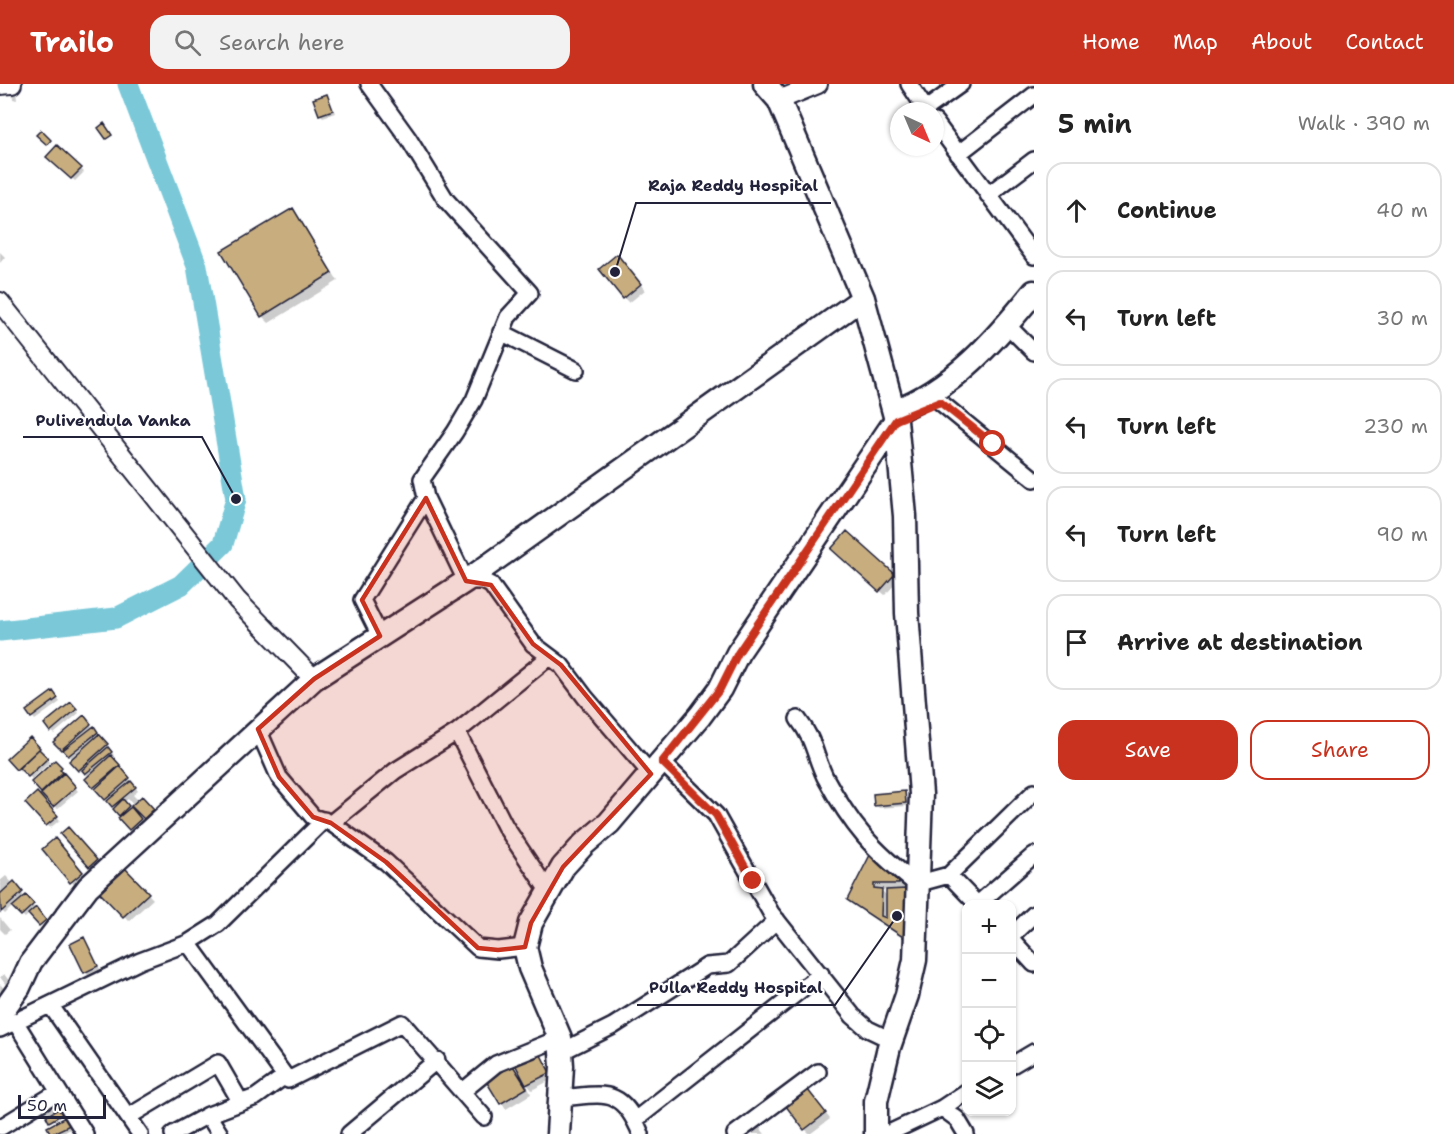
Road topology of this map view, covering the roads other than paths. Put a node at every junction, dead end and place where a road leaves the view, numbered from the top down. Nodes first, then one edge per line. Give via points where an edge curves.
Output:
1 (12, 84) edge
2 (369, 84) edge
3 (818, 84) edge
4 (909, 84) edge
5 (961, 84) edge
6 (0, 85) edge
7 (772, 92) edge
8 (1034, 95) edge
9 (921, 102) edge
10 (937, 102) edge
11 (944, 135) edge
12 (958, 154) junction
13 (1034, 160) edge
14 (988, 195) junction
15 (1034, 256) edge
16 (1034, 292) edge
17 (863, 298) junction
18 (0, 302) edge
19 (1034, 309) edge
20 (501, 332) junction
21 (1014, 332) junction
22 (1034, 352) edge
23 (576, 370) dead end
24 (940, 402) junction
25 (895, 415) junction
26 (1034, 479) edge
27 (426, 498) junction
28 (466, 581) junction
29 (380, 636) junction
30 (548, 658) junction
31 (314, 679) junction
32 (798, 719) dead end
33 (258, 729) junction
34 (457, 732) junction
35 (656, 768) junction
36 (1034, 792) edge
37 (327, 821) junction
38 (1034, 855) edge
39 (949, 875) junction
40 (916, 884) junction
41 (549, 892) junction
42 (974, 900) edge
43 (983, 900) edge
44 (1034, 914) edge
45 (777, 920) junction
46 (1016, 930) edge
47 (188, 943) junction
48 (1016, 945) edge
49 (525, 947) junction
50 (1034, 964) edge
51 (821, 974) junction
52 (51, 1006) junction
53 (8, 1019) edge
54 (0, 1029) edge
55 (891, 1040) junction
56 (560, 1045) junction
57 (1034, 1052) edge
58 (437, 1060) junction
59 (1016, 1062) edge
60 (818, 1072) dead end
61 (285, 1076) junction
62 (464, 1091) junction
63 (58, 1092) junction
64 (962, 1095) edge
65 (558, 1098) junction
66 (240, 1101) junction
67 (942, 1108) junction
68 (208, 1115) junction
69 (128, 1117) junction
70 (484, 1117) dead end
71 (1, 1127) edge
72 (638, 1127) edge
73 (85, 1134) edge
74 (140, 1134) edge
75 (173, 1134) edge
76 (220, 1134) edge
77 (349, 1134) edge
78 (558, 1134) edge
79 (735, 1134) edge
80 (876, 1134) edge
81 (887, 1134) edge
82 (966, 1134) edge

1 - 6 street
2 - 20 street via 446,200 530,293 507,317
3 - 7 street
4 - 9 street
5 - 10 street
7 - 17 main road
8 - 12 street
11 - 12 street
12 - 14 street
13 - 14 street
14 - 15 street
16 - 25 main road via 956,376
17 - 25 main road
17 - 28 main road
18 - 31 street via 237,600
19 - 21 main road
20 - 23 street
20 - 27 street via 474,400 422,479
21 - 22 street
21 - 24 main road
24 - 25 main road
24 - 26 street
25 - 35 main road via 738,653 720,689
25 - 40 main road via 905,516 907,614 921,794
27 - 28 street
27 - 29 street via 362,600
28 - 29 main road
28 - 30 street via 491,585 533,644
29 - 31 main road
30 - 34 street
30 - 35 street via 561,665 585,697
31 - 33 main road
32 - 40 street via 811,736 824,775 856,830
33 - 37 street via 279,777 313,817
33 - 53 main road via 88,887 31,962
34 - 37 street via 394,771
34 - 41 street via 506,826
35 - 41 main road via 609,823 563,867
35 - 45 street via 716,815
36 - 39 street
37 - 47 street via 218,924
37 - 49 street via 386,862 478,948
38 - 43 street
39 - 40 street
39 - 42 street
40 - 55 main road via 915,960
41 - 49 main road via 531,923
44 - 46 street
45 - 51 street
45 - 56 street via 729,964 707,966 613,1026
47 - 52 street via 140,961
47 - 61 street
48 - 50 street
49 - 56 main road
51 - 55 street via 853,1016
51 - 72 street
52 - 53 street
52 - 69 street
53 - 54 street
53 - 63 street
55 - 80 main road via 876,1101
56 - 62 street via 496,1065
56 - 65 main road
57 - 59 street
58 - 61 street via 402,1023 288,1080
58 - 62 street
58 - 77 street
60 - 79 street
61 - 66 street via 256,1097
62 - 70 street
63 - 71 street
63 - 73 street
64 - 67 street
65 - 72 street via 616,1098 627,1105
65 - 78 main road
66 - 68 street
66 - 69 street via 218,1063
67 - 81 street
67 - 82 street via 957,1119
68 - 75 street
68 - 76 street
69 - 74 street

